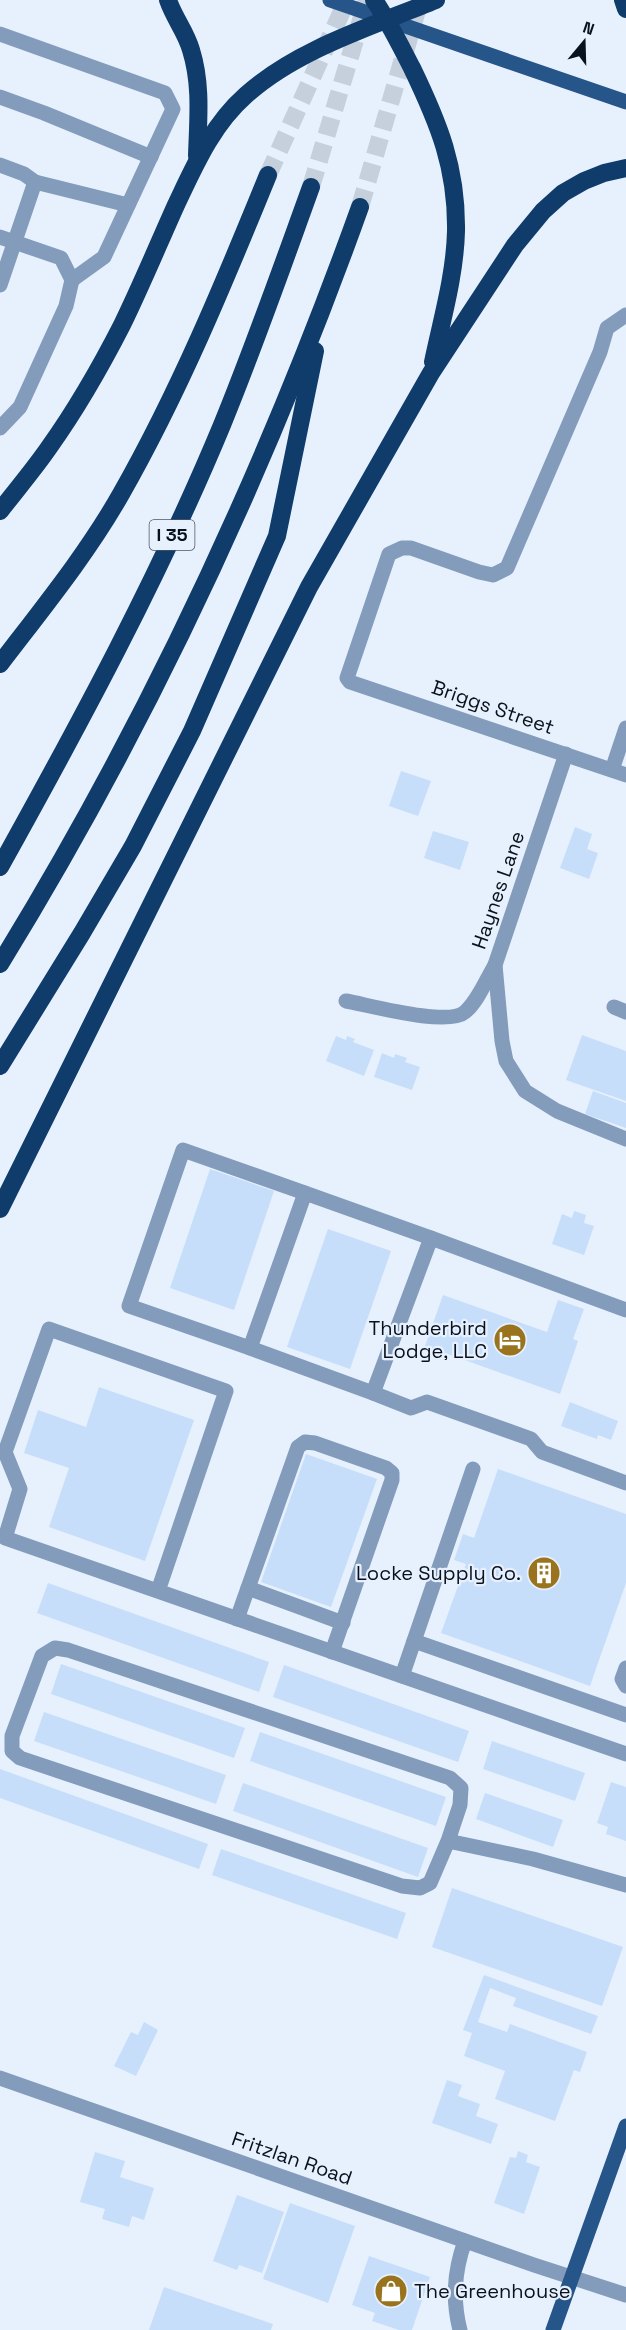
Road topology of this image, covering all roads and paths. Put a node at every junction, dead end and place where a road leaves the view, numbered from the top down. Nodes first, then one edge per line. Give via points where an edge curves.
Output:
1 (168, 0) edge
2 (330, 0) edge
3 (374, 0) edge
4 (436, 0) edge
5 (623, 0) edge
6 (626, 9) edge
7 (388, 20) junction
8 (0, 34) edge
9 (0, 97) edge
10 (626, 102) edge
11 (151, 157) junction
12 (197, 161) junction
13 (0, 165) edge
14 (626, 168) edge
15 (268, 175) tunnel mouth
16 (35, 182) junction
17 (312, 187) tunnel mouth
18 (128, 205) junction
19 (360, 207) tunnel mouth
20 (0, 237) edge
21 (15, 242) junction
22 (72, 280) junction
23 (0, 285) edge
24 (324, 309) junction
25 (626, 315) edge
26 (431, 373) junction
27 (0, 428) edge
28 (0, 511) edge
29 (0, 664) edge
30 (626, 728) edge
31 (566, 754) junction
32 (619, 773) edge
33 (0, 867) edge
34 (0, 964) edge
35 (495, 965) junction
36 (346, 1001) dead end
37 (0, 1066) edge
38 (626, 1139) edge
39 (305, 1193) junction
40 (0, 1209) edge
41 (431, 1238) junction
42 (626, 1310) edge
43 (250, 1348) junction
44 (374, 1393) junction
45 (473, 1469) dead end
46 (626, 1484) edge
47 (248, 1588) junction
48 (158, 1591) junction
49 (237, 1618) junction
50 (343, 1623) junction
51 (414, 1641) junction
52 (332, 1652) junction
53 (626, 1668) edge
54 (402, 1676) junction
55 (626, 1686) edge
56 (626, 1715) edge
57 (626, 1754) edge
58 (448, 1840) junction
59 (626, 1885) edge
60 (0, 2078) edge
61 (626, 2126) edge
62 (465, 2241) junction
63 (571, 2277) junction
64 (626, 2295) edge
65 (460, 2330) edge
66 (553, 2330) edge

1 - 12 highway via 192,51 196,73
2 - 7 main road
3 - 7 highway
4 - 7 highway
5 - 6 highway
7 - 10 main road
7 - 12 highway via 310,52 268,76 229,111
7 - 26 highway via 435,115 447,151 453,188 456,231 452,276
8 - 11 street via 165,93 173,109
9 - 11 street
11 - 18 street
12 - 28 highway via 122,325 84,393 50,447
13 - 16 street
14 - 26 highway via 584,181 543,211 515,245
15 - 29 highway via 218,297 161,420 120,496 66,579
16 - 18 street
16 - 21 street
17 - 33 highway, I 35 via 235,393 193,490 124,635
18 - 22 street via 104,257
19 - 24 highway, I 35
20 - 21 street
21 - 22 street via 61,258
21 - 23 street
22 - 27 street via 66,306 20,407
24 - 34 highway, I 35 via 204,591 84,823
24 - 37 highway via 277,536 192,730 133,846
25 - 31 street, Briggs Street via 607,328 507,568 493,574 478,572 411,548 389,554 347,678
26 - 40 highway via 309,587
30 - 32 street
31 - 32 street, Briggs Street
31 - 35 street, Haynes Lane
35 - 36 street via 472,1005 463,1015 453,1018 433,1018
35 - 38 street, Haynes Lane via 506,1061 525,1091 557,1111
39 - 41 street
39 - 43 street
39 - 43 street via 183,1150 129,1306
41 - 42 street
41 - 44 street
43 - 44 street
44 - 46 street via 411,1408 427,1402 531,1439 542,1452
45 - 51 street
47 - 49 street
47 - 50 street
47 - 50 street via 298,1447 305,1442 315,1443 386,1468 392,1473 392,1480
48 - 48 street via 5,1538 20,1489 5,1452 49,1329 226,1391
48 - 49 street
49 - 52 street
50 - 52 street
51 - 54 street
51 - 56 street
52 - 54 street
53 - 55 street via 622,1679
54 - 57 street
58 - 58 street via 430,1883 420,1888 402,1887 20,1758 12,1751 12,1736 42,1656 55,1648 68,1650 450,1778 461,1788 460,1805
58 - 59 street
60 - 62 street, Fritzlan Road
61 - 63 main road
62 - 63 street, Fritzlan Road
62 - 65 street via 454,2282
63 - 64 street, Fritzlan Road
63 - 66 main road

